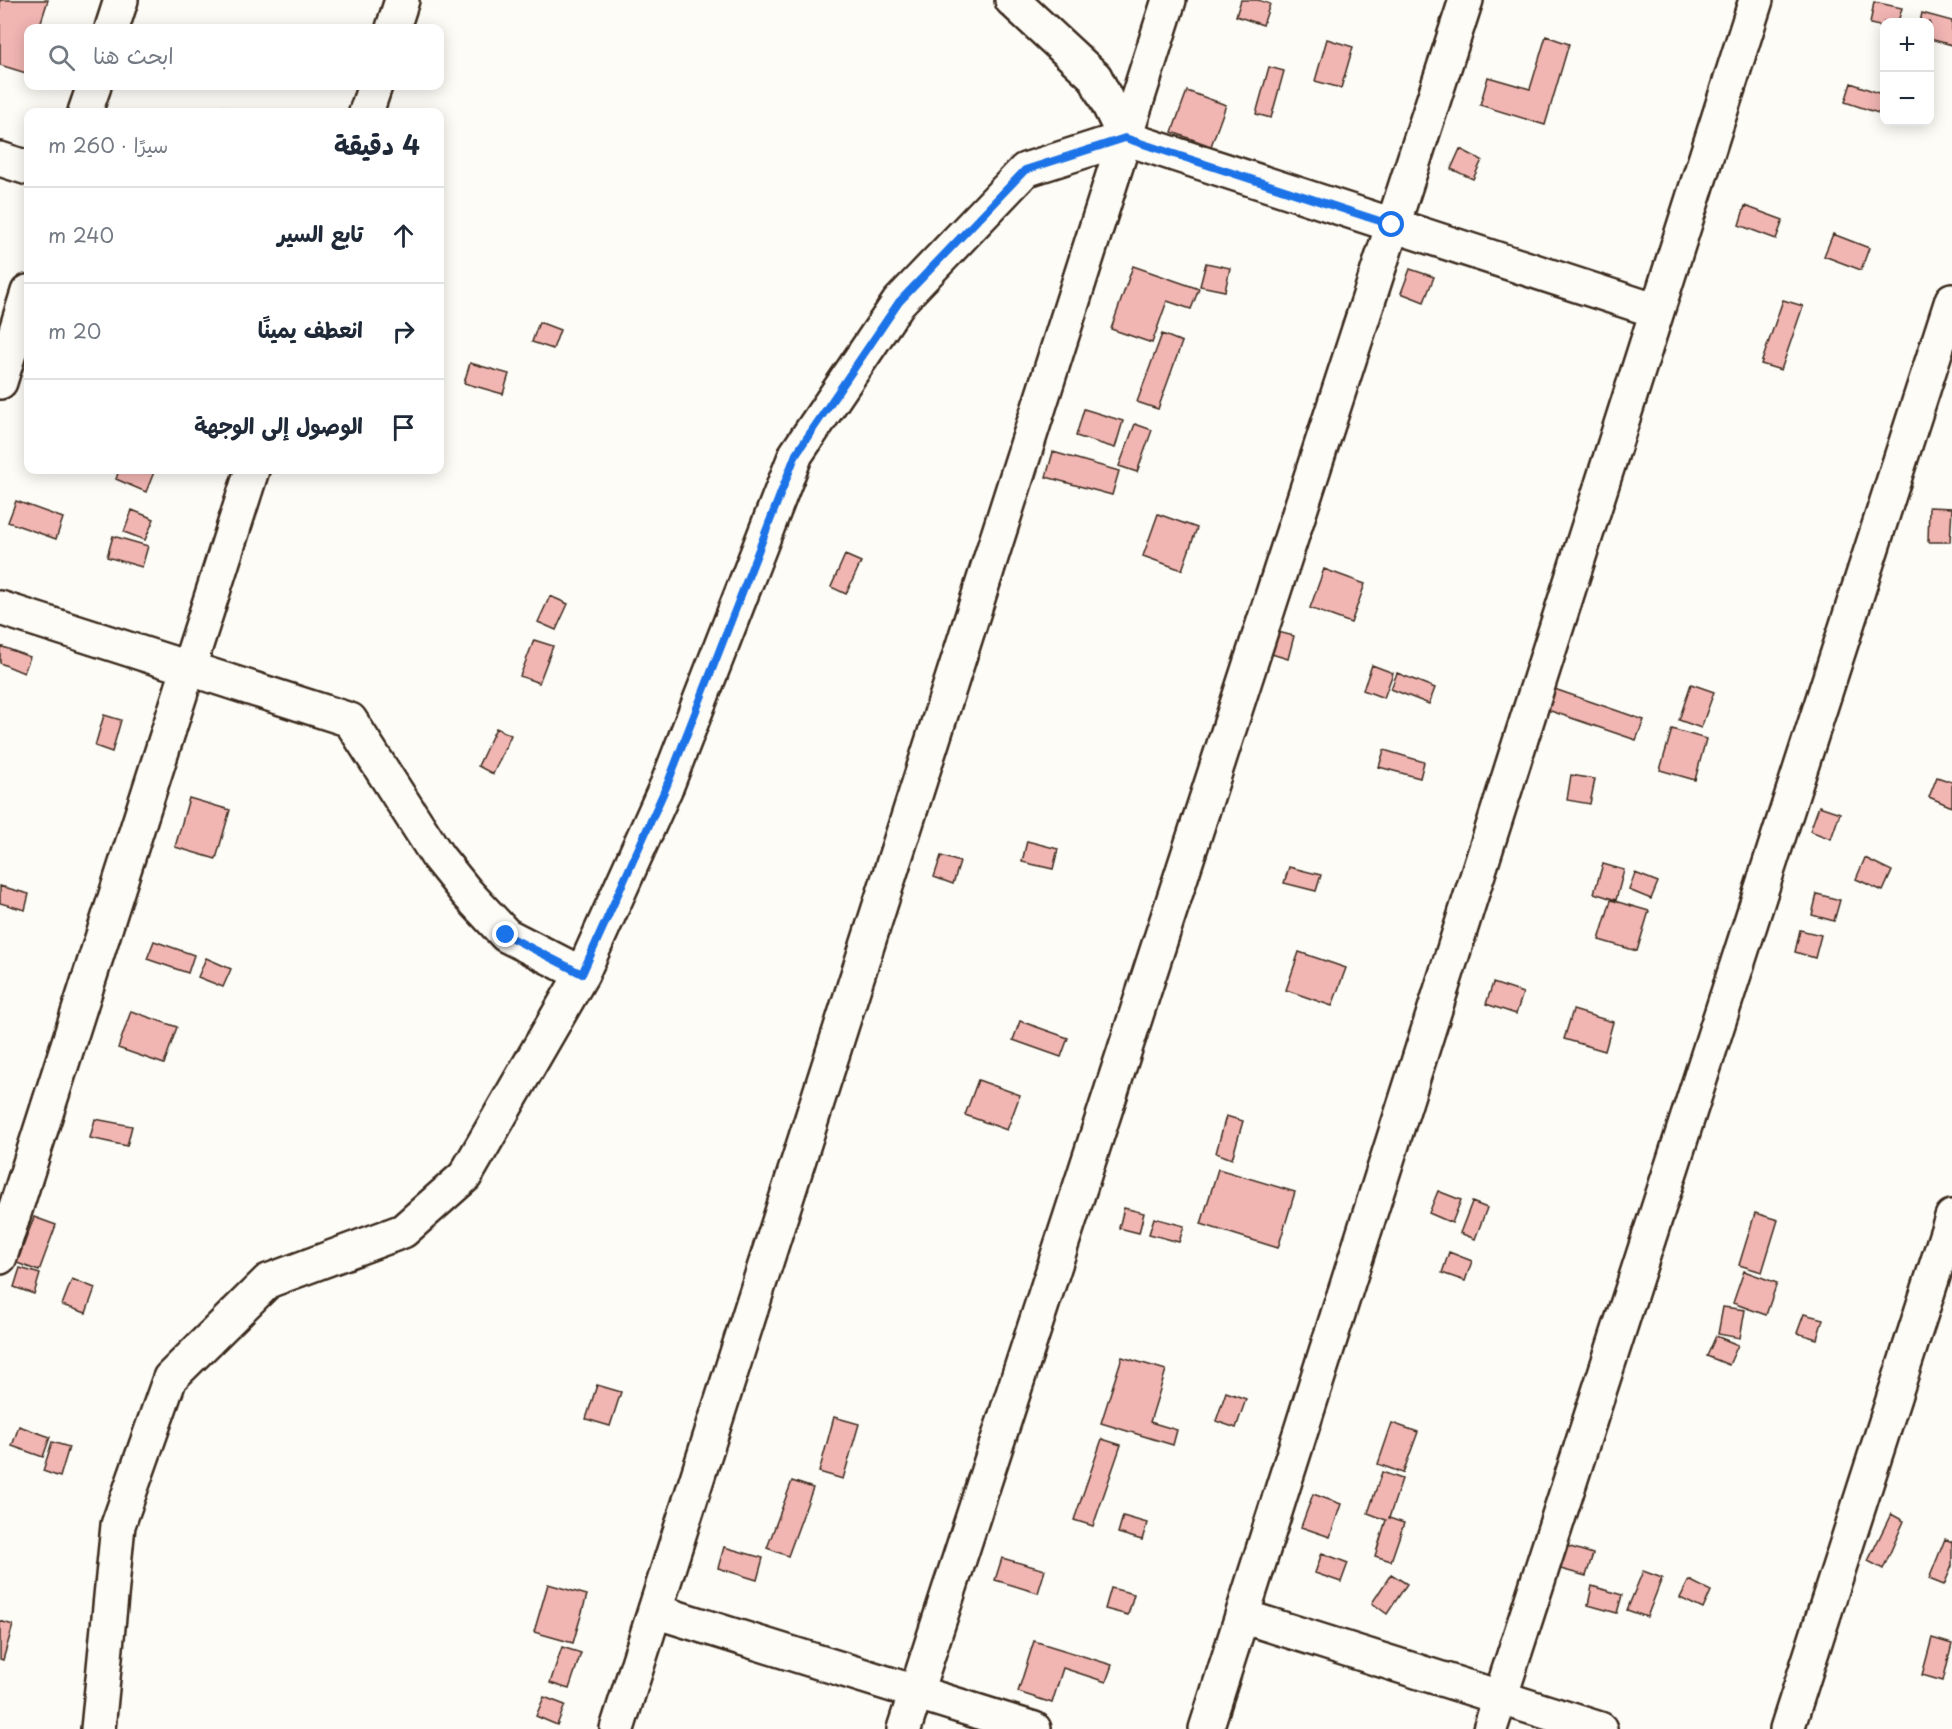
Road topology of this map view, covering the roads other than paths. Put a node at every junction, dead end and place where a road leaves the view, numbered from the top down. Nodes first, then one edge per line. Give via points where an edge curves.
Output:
1 (121, 0) edge
2 (402, 0) edge
3 (1012, 0) edge
4 (1169, 0) edge
5 (1466, 0) edge
6 (1756, 0) edge
7 (113, 24) edge
8 (394, 24) edge
9 (93, 90) edge
10 (374, 90) edge
11 (86, 108) edge
12 (367, 108) edge
13 (1125, 138) junction
14 (0, 159) edge
15 (24, 167) edge
16 (1392, 225) junction
17 (1952, 300) edge
18 (24, 305) edge
19 (1657, 311) junction
20 (0, 382) edge
21 (251, 474) edge
22 (0, 608) edge
23 (189, 669) junction
24 (582, 974) junction
25 (1952, 1218) edge
26 (0, 1257) edge
27 (655, 1611) junction
28 (1242, 1616) junction
29 (916, 1692) junction
30 (1500, 1697) junction
31 (98, 1729) edge
32 (617, 1729) edge
33 (904, 1729) edge
34 (1034, 1729) edge
35 (1206, 1729) edge
36 (1490, 1729) edge
37 (1600, 1729) edge
38 (1787, 1729) edge

1 - 7 street
2 - 8 street
3 - 13 street via 1095,77
4 - 13 street
5 - 16 street
6 - 19 street
9 - 11 street
10 - 12 street
13 - 16 street
13 - 24 street via 1025,170 899,302 796,454 667,785
13 - 27 street
14 - 15 street
16 - 19 street
16 - 29 street
17 - 30 street
18 - 20 street
19 - 28 street
21 - 23 street
22 - 23 street
23 - 24 street via 350,720 438,857 467,893 506,935
23 - 26 street
24 - 31 street via 465,1176 403,1231 268,1281 170,1378 118,1525
25 - 38 street
27 - 29 street
27 - 32 street
28 - 30 street
28 - 35 street
29 - 33 street
29 - 34 street
30 - 36 street
30 - 37 street

